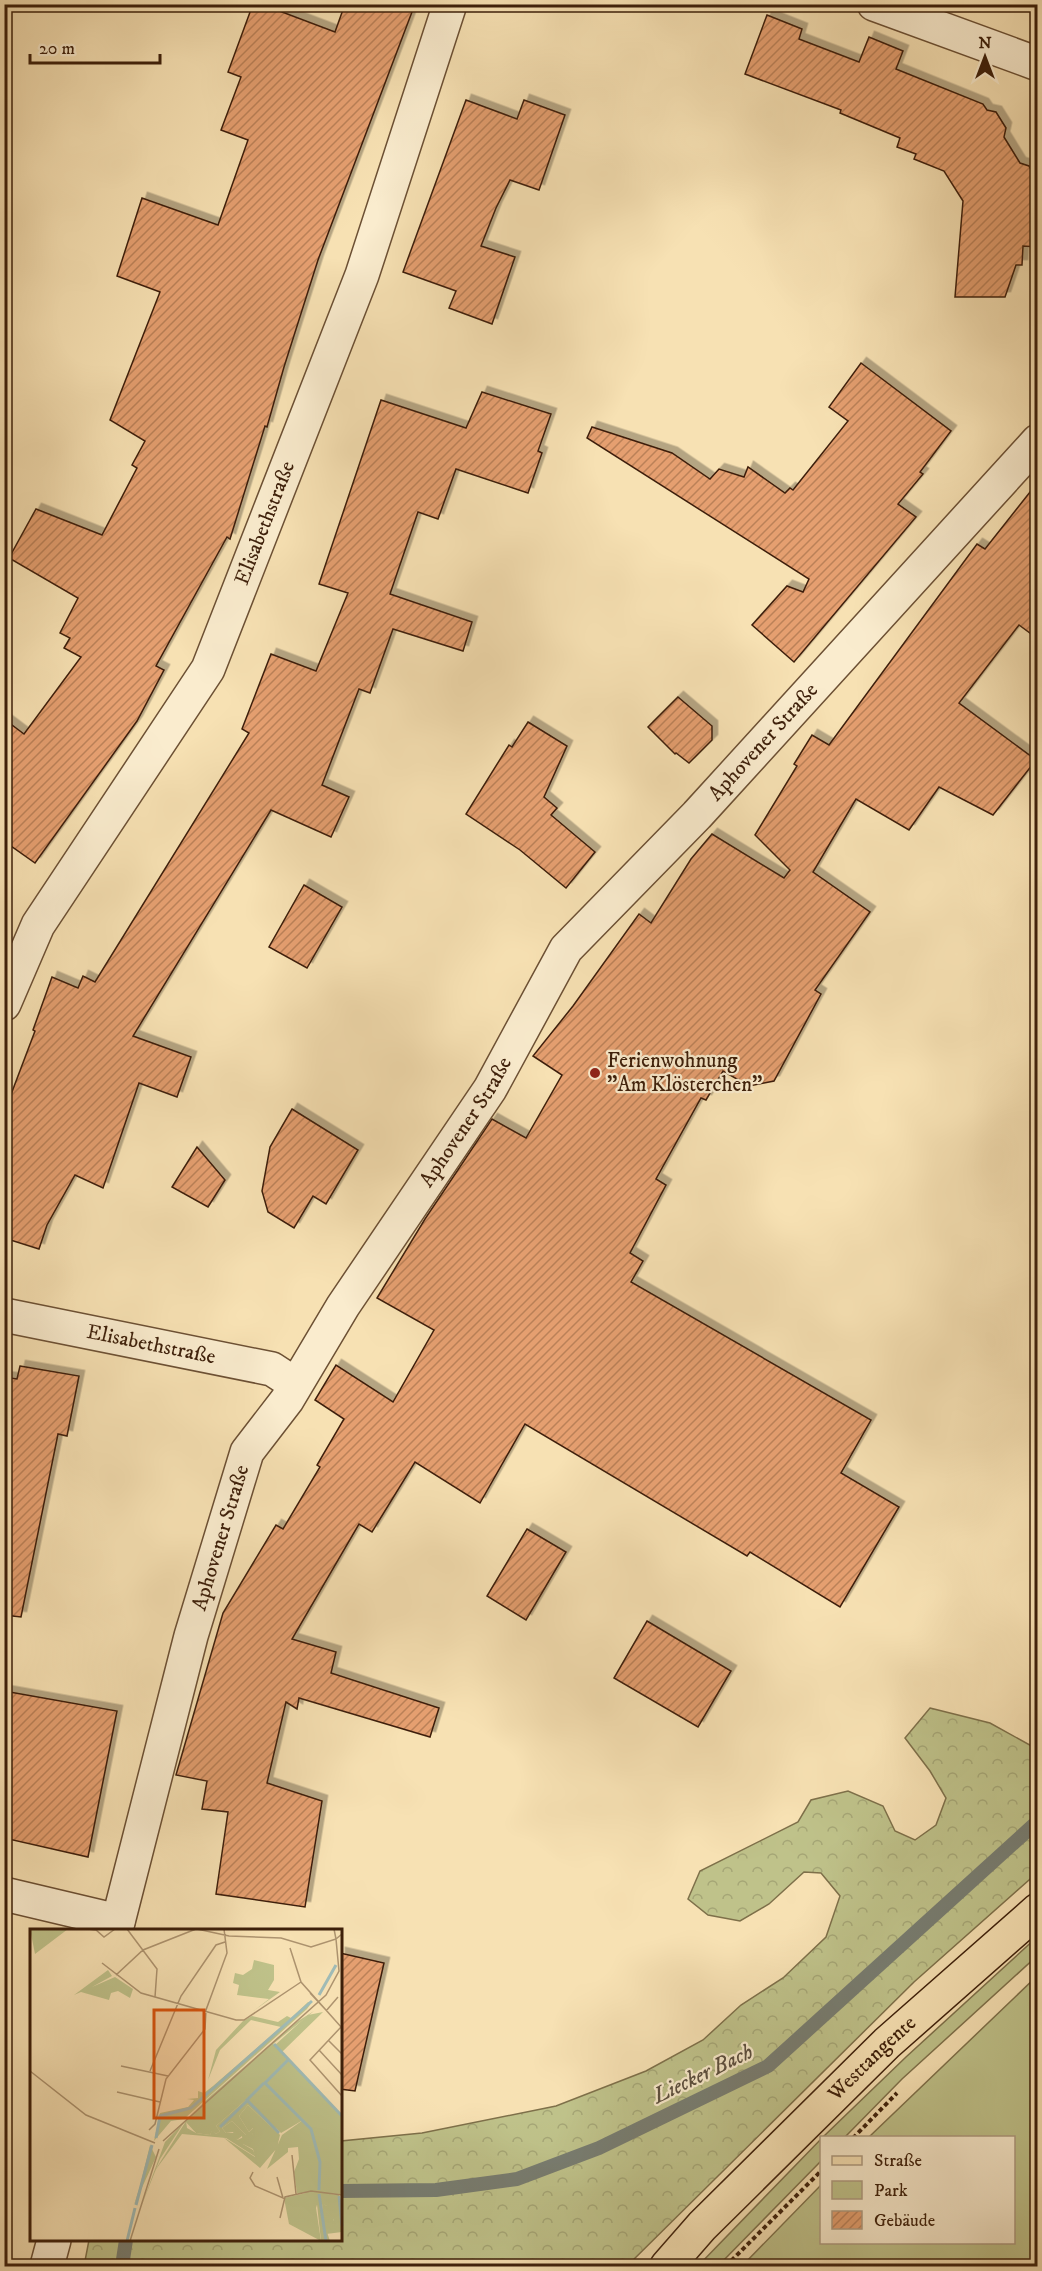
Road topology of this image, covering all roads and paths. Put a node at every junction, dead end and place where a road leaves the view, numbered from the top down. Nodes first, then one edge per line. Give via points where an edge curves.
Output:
1 (450, 4) edge
2 (874, 4) edge
3 (1038, 64) edge
4 (1038, 441) edge
5 (4, 1004) edge
6 (4, 1315) edge
7 (295, 1384) junction
8 (4, 1894) edge
9 (1038, 1910) edge
10 (117, 1926) edge
11 (902, 2088) dead end
12 (855, 2136) edge
13 (820, 2172) edge
14 (54, 2241) edge
15 (47, 2266) edge
16 (667, 2266) edge
17 (726, 2266) edge

1 - 5 street, Elisabethstraße via 362,275 208,669 38,925
2 - 3 street
4 - 7 street, Aphovener Straße via 697,815 566,949 490,1089
6 - 7 street, Elisabethstraße via 272,1369
7 - 10 street, Aphovener Straße via 247,1452 191,1636
8 - 10 street
9 - 16 main road, Westtangente via 887,2043 702,2226
11 - 12 path
13 - 17 path
14 - 15 street

